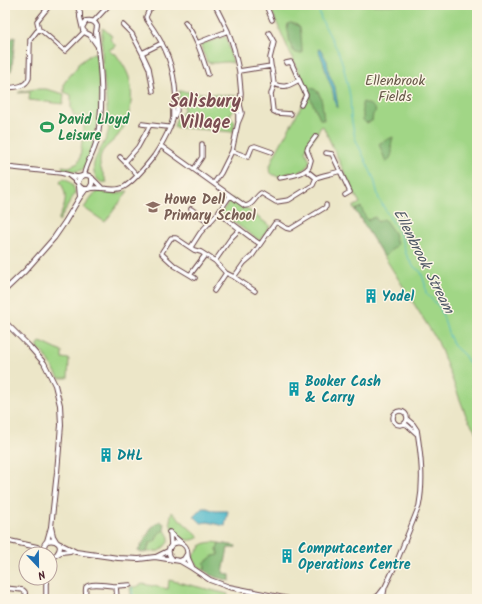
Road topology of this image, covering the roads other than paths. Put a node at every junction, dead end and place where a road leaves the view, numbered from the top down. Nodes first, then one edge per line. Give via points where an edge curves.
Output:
1 (50, 5) edge
2 (77, 5) edge
3 (109, 5) edge
4 (154, 5) edge
5 (215, 5) edge
6 (266, 5) edge
7 (80, 13) junction
8 (272, 20) dead end
9 (89, 21) junction
10 (94, 22) junction
11 (185, 22) dead end
12 (123, 24) dead end
13 (83, 26) junction
14 (38, 30) junction
15 (228, 31) junction
16 (84, 32) junction
17 (96, 32) junction
18 (269, 33) dead end
19 (90, 35) junction
20 (162, 43) junction
21 (197, 43) junction
22 (97, 45) junction
23 (142, 53) junction
24 (286, 63) dead end
25 (271, 66) junction
26 (239, 71) junction
27 (208, 74) dead end
28 (299, 80) junction
29 (274, 84) junction
30 (5, 88) edge
31 (153, 91) dead end
32 (302, 105) dead end
33 (291, 114) dead end
34 (142, 124) dead end
35 (150, 125) junction
36 (170, 128) junction
37 (316, 136) dead end
38 (202, 144) dead end
39 (161, 146) junction
40 (232, 151) junction
41 (272, 152) dead end
42 (326, 153) dead end
43 (120, 157) dead end
44 (125, 162) junction
45 (88, 164) junction
46 (5, 167) edge
47 (194, 169) junction
48 (306, 170) junction
49 (340, 171) junction
50 (137, 174) junction
51 (67, 175) junction
52 (83, 175) junction
53 (91, 177) junction
54 (279, 178) dead end
55 (316, 178) junction
56 (214, 183) junction
57 (79, 185) junction
58 (101, 187) junction
59 (87, 189) junction
60 (345, 195) dead end
61 (230, 196) junction
62 (80, 197) junction
63 (326, 205) dead end
64 (191, 209) dead end
65 (218, 213) junction
66 (210, 223) junction
67 (240, 229) junction
68 (260, 244) junction
69 (191, 247) junction
70 (205, 255) junction
71 (215, 261) junction
72 (226, 273) junction
73 (190, 275) junction
74 (234, 277) junction
75 (195, 278) dead end
76 (5, 290) edge
77 (214, 291) dead end
78 (255, 291) dead end
79 (5, 323) edge
80 (407, 419) junction
81 (404, 424) junction
82 (418, 435) junction
83 (51, 527) junction
84 (5, 540) edge
85 (46, 542) junction
86 (57, 542) junction
87 (182, 543) junction
88 (172, 545) junction
89 (32, 546) edge
90 (37, 546) edge
91 (44, 546) edge
92 (58, 551) edge
93 (72, 551) junction
94 (168, 551) junction
95 (58, 554) edge
96 (188, 554) junction
97 (155, 558) junction
98 (173, 560) junction
99 (180, 561) junction
100 (192, 568) junction
101 (130, 585) dead end
102 (47, 586) edge
103 (116, 586) junction
104 (384, 587) junction
105 (5, 588) edge
106 (378, 596) junction
107 (86, 598) edge
108 (26, 599) edge
109 (46, 599) edge
110 (75, 599) edge
111 (117, 599) edge
112 (288, 599) edge
113 (373, 599) edge
114 (383, 599) edge

1 - 14 street via 37,21
2 - 7 street
3 - 10 street
4 - 20 street via 146,17
5 - 15 street
6 - 8 street
7 - 9 street
7 - 13 street
9 - 10 street
9 - 13 street
10 - 17 street via 97,26
11 - 21 street
12 - 23 street via 132,34
13 - 16 street
14 - 16 street via 66,51
14 - 30 street via 30,42 27,83
15 - 21 street
15 - 26 street
16 - 19 street
17 - 19 street
17 - 22 street
18 - 25 street via 274,44 270,54
19 - 22 street
20 - 23 street
20 - 36 street via 172,68 175,85 177,109
21 - 27 street
22 - 45 street via 102,111 96,143
23 - 31 street via 149,68
24 - 28 street via 291,62
25 - 26 street
25 - 29 street
26 - 40 street via 242,113
28 - 29 street via 282,88
28 - 32 street via 306,95
29 - 33 street via 271,94 273,111
34 - 35 street
35 - 36 street
35 - 44 street via 138,147
36 - 39 street
37 - 48 street via 307,150 311,160
38 - 47 street via 202,157
39 - 47 street
39 - 50 street
40 - 41 street via 248,157 255,146
40 - 56 street
42 - 49 street via 332,154
43 - 44 street
44 - 50 street
45 - 52 street
45 - 53 street
46 - 51 street
47 - 56 street
48 - 54 street
48 - 55 street
49 - 55 street
49 - 60 street via 350,192
50 - 58 street via 123,188
51 - 52 street
51 - 57 street
52 - 53 street
52 - 57 street via 79,179
53 - 58 street
53 - 59 street via 92,184
55 - 61 street via 315,187 289,200 276,202 259,194 251,204 245,206
56 - 61 street
57 - 59 street via 82,189
57 - 62 street
58 - 59 street
59 - 62 street
61 - 65 street
62 - 76 street via 54,238
63 - 68 street via 290,229 275,223
64 - 66 street
65 - 66 street
65 - 67 street
66 - 69 street
67 - 68 street
67 - 71 street
68 - 74 street
69 - 70 street
69 - 73 street via 176,238 171,238 162,252 170,262
70 - 71 street
70 - 73 street
71 - 72 street
72 - 74 street
72 - 77 street
73 - 75 street
74 - 78 street
79 - 83 street via 44,363 55,384 60,405 61,425
80 - 81 street
80 - 81 street via 407,414 403,411 398,410 394,413 394,423
80 - 82 street via 414,424
81 - 82 street
82 - 104 street via 422,483 419,506
83 - 85 street
83 - 86 street
84 - 89 street
85 - 86 street
85 - 90 street
85 - 91 street
86 - 92 street via 60,549
86 - 93 street
87 - 88 street
87 - 88 street via 170,532
87 - 96 street
88 - 94 street
93 - 95 street
93 - 97 street via 118,558
94 - 97 street
94 - 98 street
96 - 99 street
96 - 100 street
97 - 98 street
98 - 99 street
99 - 100 street
100 - 112 street via 210,580 229,587
101 - 103 street
102 - 109 street
103 - 107 street via 87,586
103 - 111 street
104 - 106 street
104 - 114 street
105 - 108 street via 23,590
106 - 113 street
106 - 114 street
107 - 110 street

